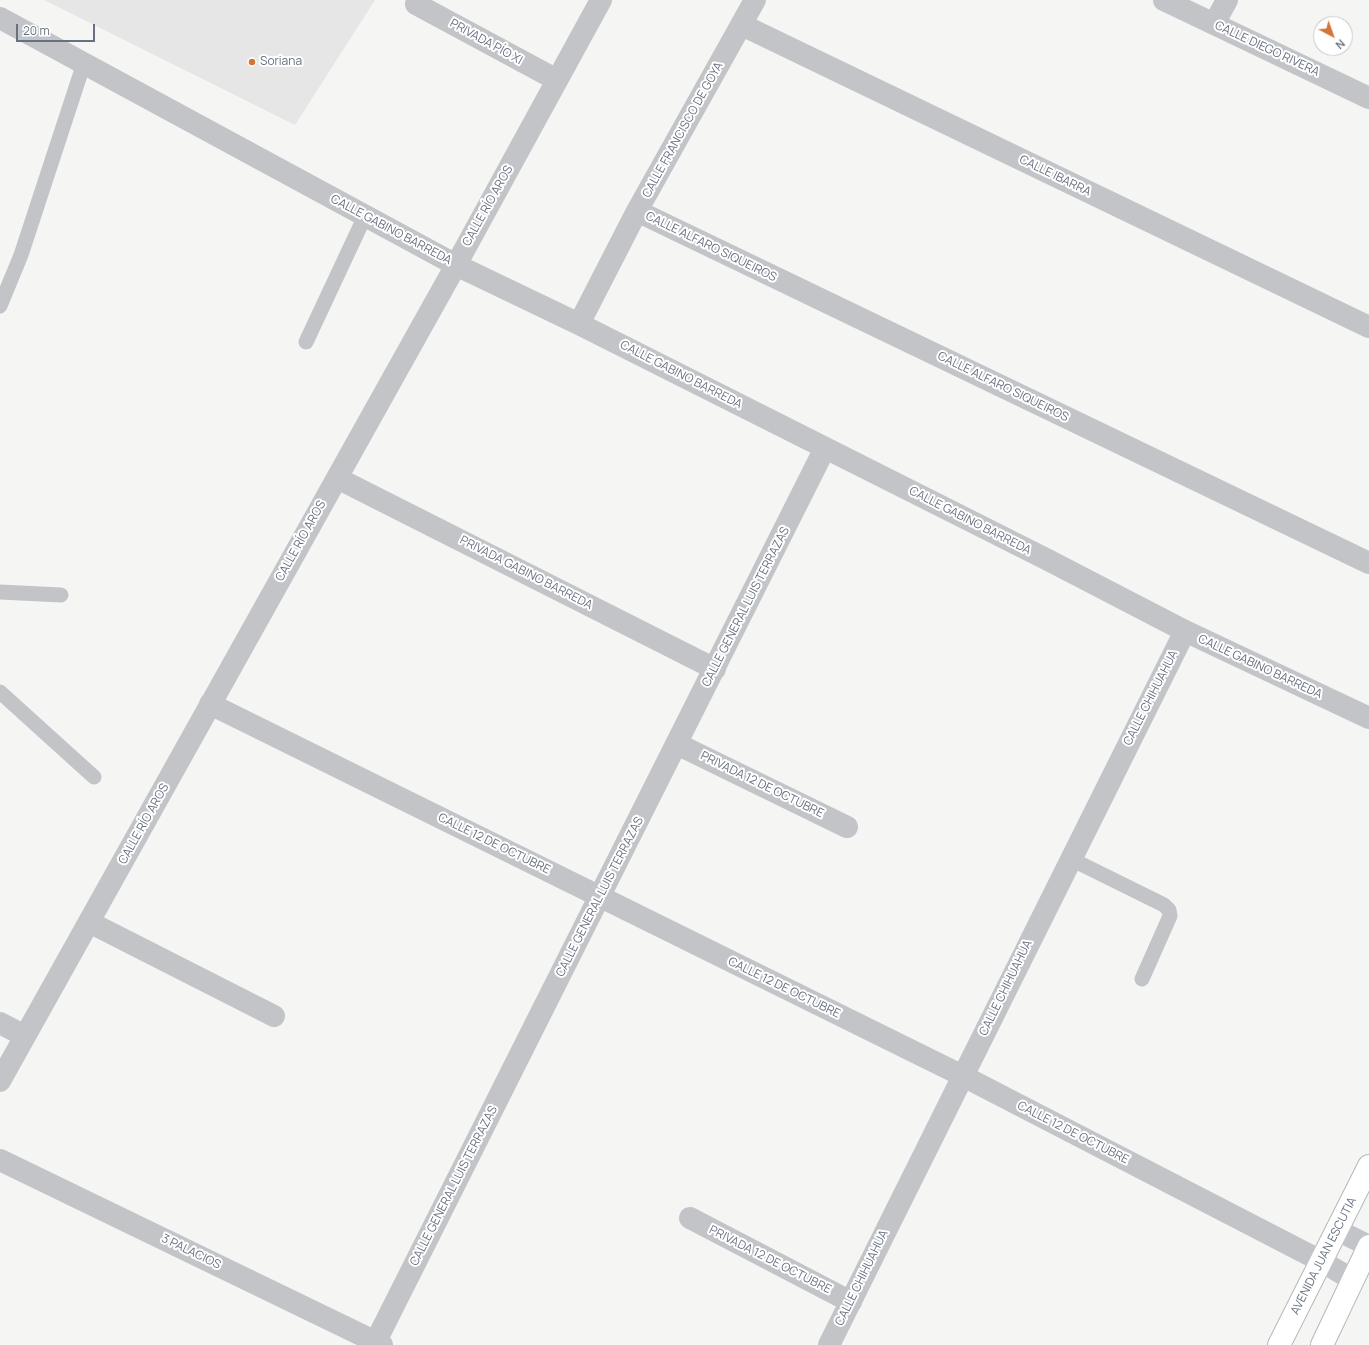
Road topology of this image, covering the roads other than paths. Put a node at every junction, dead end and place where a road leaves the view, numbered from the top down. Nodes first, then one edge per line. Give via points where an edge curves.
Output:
1 (601, 0) edge
2 (755, 0) edge
3 (1164, 0) edge
4 (1227, 0) edge
5 (416, 4) dead end
6 (0, 18) edge
7 (1214, 24) junction
8 (742, 25) junction
9 (84, 63) junction
10 (557, 80) junction
11 (1369, 98) edge
12 (637, 211) junction
13 (366, 216) junction
14 (456, 265) junction
15 (0, 306) edge
16 (579, 324) junction
17 (1369, 327) edge
18 (306, 342) dead end
19 (825, 448) junction
20 (336, 478) junction
21 (1369, 563) edge
22 (0, 592) edge
23 (61, 596) dead end
24 (1184, 631) junction
25 (715, 669) junction
26 (0, 692) edge
27 (210, 704) junction
28 (1369, 718) edge
29 (677, 744) junction
30 (94, 777) dead end
31 (847, 827) dead end
32 (1071, 859) junction
33 (600, 897) junction
34 (89, 922) junction
35 (1142, 979) dead end
36 (274, 1016) dead end
37 (0, 1023) edge
38 (25, 1036) junction
39 (962, 1076) junction
40 (0, 1081) edge
41 (0, 1160) edge
42 (1369, 1166) edge
43 (690, 1218) dead end
44 (1337, 1230) junction
45 (1369, 1246) edge
46 (1321, 1261) junction
47 (1353, 1280) junction
48 (851, 1302) junction
49 (377, 1344) edge
50 (829, 1345) edge
51 (1279, 1345) edge
52 (1322, 1345) edge

1 - 10 street, CALLE RÍO AROS
2 - 8 street, CALLE FRANCISCO DE GOYA
3 - 7 street, CALLE DIEGO RIVERA
4 - 7 street
5 - 10 street, PRIVADA PÍO XI
6 - 9 street, CALLE GABINO BARREDA
7 - 11 street, CALLE DIEGO RIVERA
8 - 12 street, CALLE FRANCISCO DE GOYA
8 - 17 street, CALLE IBARRA
9 - 13 street, CALLE GABINO BARREDA
9 - 15 lane via 21,254
10 - 14 street, CALLE RÍO AROS
12 - 16 street, CALLE FRANCISCO DE GOYA
12 - 21 street, CALLE ALFARO SIQUEIROS
13 - 14 street, CALLE GABINO BARREDA
13 - 18 lane
14 - 16 street, CALLE GABINO BARREDA
14 - 20 street, CALLE RÍO AROS
16 - 19 street, CALLE GABINO BARREDA
19 - 24 street, CALLE GABINO BARREDA
19 - 25 street, CALLE GENERAL LUIS TERRAZAS
20 - 25 street, PRIVADA GABINO BARREDA
20 - 27 street, CALLE RÍO AROS
22 - 23 lane
24 - 28 street, CALLE GABINO BARREDA
24 - 32 street, CALLE CHIHUAHUA
25 - 29 street, CALLE GENERAL LUIS TERRAZAS
26 - 30 lane
27 - 33 street, CALLE 12 DE OCTUBRE
27 - 34 street, CALLE RÍO AROS
29 - 31 street, PRIVADA 12 DE OCTUBRE
29 - 33 street, CALLE GENERAL LUIS TERRAZAS
32 - 35 lane via 1164,905 1169,910 1170,916
32 - 39 street, CALLE CHIHUAHUA
33 - 39 street, CALLE 12 DE OCTUBRE
33 - 49 street, CALLE GENERAL LUIS TERRAZAS
34 - 36 street
34 - 38 street, CALLE RÍO AROS
37 - 38 street
38 - 40 street, CALLE RÍO AROS
39 - 46 street, CALLE 12 DE OCTUBRE
39 - 48 street, CALLE CHIHUAHUA
41 - 49 street, 3 PALACIOS
42 - 44 main road, AVENIDA JUAN ESCUTIA
43 - 48 street, PRIVADA 12 DE OCTUBRE
44 - 45 street
44 - 46 main road, AVENIDA JUAN ESCUTIA
45 - 47 main road
46 - 47 street, CALLE 12 DE OCTUBRE
46 - 51 main road, AVENIDA JUAN ESCUTIA
47 - 52 main road
48 - 50 street, CALLE CHIHUAHUA

